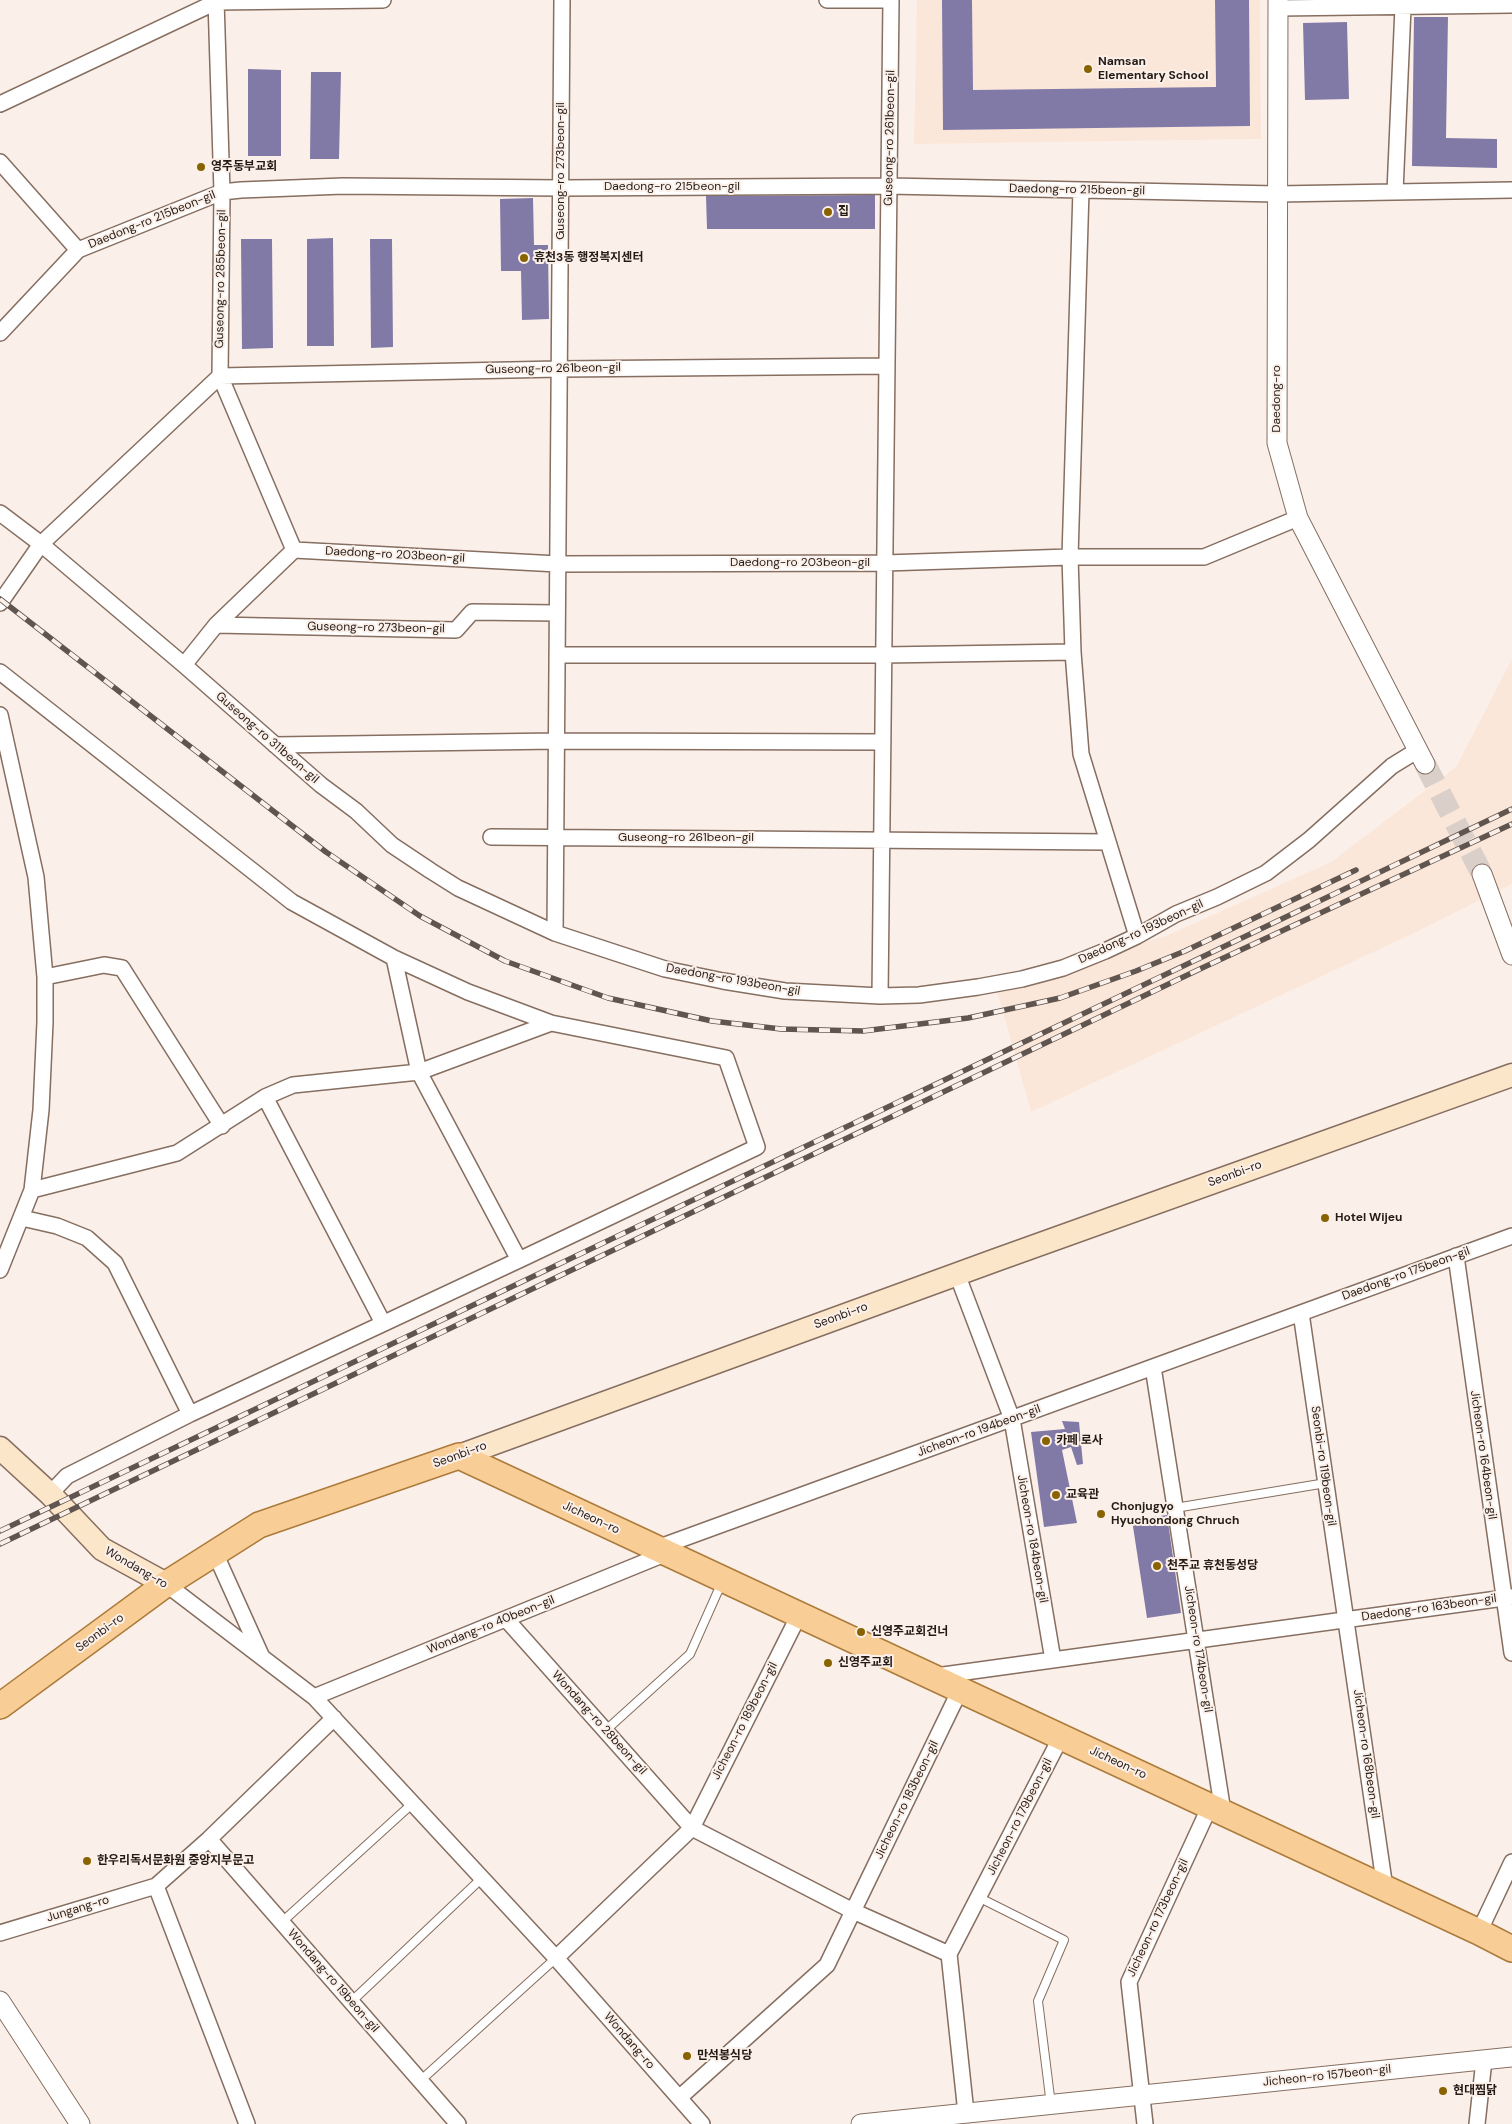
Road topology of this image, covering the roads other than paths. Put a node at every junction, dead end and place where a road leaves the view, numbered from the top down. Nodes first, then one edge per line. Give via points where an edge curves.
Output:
1 (383, 0) edge
2 (562, 0) edge
3 (827, 0) edge
4 (892, 0) edge
5 (216, 1) edge
6 (1278, 4) edge
7 (1512, 6) edge
8 (1403, 7) junction
9 (0, 104) edge
10 (0, 162) edge
11 (889, 186) junction
12 (560, 188) junction
13 (1081, 190) junction
14 (1512, 190) edge
15 (222, 192) junction
16 (1395, 192) junction
17 (1278, 194) junction
18 (78, 250) junction
19 (0, 333) edge
20 (887, 366) junction
21 (559, 368) junction
22 (220, 376) junction
23 (0, 512) edge
24 (1298, 518) junction
25 (41, 544) junction
26 (294, 550) junction
27 (1070, 557) junction
28 (885, 563) junction
29 (558, 564) junction
30 (0, 603) edge
31 (557, 613) junction
32 (216, 625) junction
33 (1073, 652) junction
34 (557, 655) junction
35 (884, 655) junction
36 (184, 665) junction
37 (0, 672) edge
38 (0, 715) edge
39 (556, 741) junction
40 (883, 742) junction
41 (275, 745) junction
42 (1422, 757) joint
43 (491, 836) dead end
44 (556, 837) junction
45 (882, 839) junction
46 (1108, 842) junction
47 (1482, 874) tunnel mouth
48 (555, 933) junction
49 (1137, 936) junction
50 (1512, 955) edge
51 (394, 958) junction
52 (45, 977) junction
53 (880, 996) junction
54 (551, 1023) junction
55 (419, 1072) junction
56 (1512, 1075) edge
57 (264, 1097) junction
58 (222, 1126) junction
59 (32, 1190) junction
60 (22, 1218) junction
61 (1512, 1236) edge
62 (1456, 1256) junction
63 (519, 1260) junction
64 (0, 1270) edge
65 (957, 1274) junction
66 (1301, 1313) junction
67 (383, 1323) junction
68 (1153, 1367) junction
69 (190, 1414) junction
70 (1012, 1419) junction
71 (0, 1448) edge
72 (459, 1456) junction
73 (1326, 1482) junction
74 (50, 1494) junction
75 (1176, 1508) junction
76 (662, 1551) junction
77 (215, 1553) junction
78 (723, 1579) junction
79 (166, 1584) junction
80 (1508, 1598) edge
81 (799, 1615) junction
82 (506, 1619) junction
83 (1346, 1620) junction
84 (1197, 1640) junction
85 (1512, 1653) edge
86 (261, 1657) junction
87 (1053, 1660) junction
88 (932, 1677) junction
89 (960, 1690) junction
90 (314, 1697) junction
91 (0, 1706) edge
92 (334, 1718) junction
93 (605, 1731) junction
94 (1061, 1737) junction
95 (413, 1803) junction
96 (1216, 1809) junction
97 (692, 1828) junction
98 (209, 1838) junction
99 (1512, 1862) edge
100 (482, 1878) junction
101 (156, 1886) junction
102 (1385, 1888) junction
103 (978, 1898) junction
104 (853, 1910) junction
105 (282, 1922) junction
106 (1479, 1932) junction
107 (0, 1933) edge
108 (1512, 1949) edge
109 (949, 1954) junction
110 (556, 1958) junction
111 (0, 2001) edge
112 (351, 2002) junction
113 (1512, 2057) edge
114 (1484, 2060) junction
115 (420, 2081) junction
116 (1142, 2095) junction
117 (680, 2098) junction
118 (1051, 2105) junction
119 (966, 2113) junction
120 (80, 2124) edge
121 (247, 2124) edge
122 (458, 2124) edge
123 (702, 2124) edge
124 (861, 2124) edge
125 (1145, 2124) edge
126 (1476, 2124) edge

1 - 5 street
2 - 12 street, Guseong-ro 273beon-gil
3 - 4 street, Guseong-ro 261beon-gil
4 - 11 street, Guseong-ro 261beon-gil
5 - 9 street
5 - 15 street, Guseong-ro 285beon-gil
6 - 8 street
6 - 17 street, Daedong-ro
7 - 8 street
8 - 16 street
10 - 18 street, Daedong-ro 215beon-gil
11 - 12 street, Daedong-ro 215beon-gil
11 - 13 street, Daedong-ro 215beon-gil
11 - 20 street, Guseong-ro 261beon-gil
12 - 15 street, Daedong-ro 215beon-gil via 343,186
12 - 21 street, Guseong-ro 273beon-gil
13 - 17 street, Daedong-ro 215beon-gil
13 - 27 street
14 - 16 street, Daedong-ro 215beon-gil
15 - 18 street, Daedong-ro 215beon-gil
15 - 22 street, Guseong-ro 285beon-gil
16 - 17 street, Daedong-ro 215beon-gil
17 - 24 street, Daedong-ro via 1277,443
18 - 19 street, Daedong-ro 215beon-gil
20 - 21 street, Guseong-ro 261beon-gil
20 - 28 street, Guseong-ro 261beon-gil
21 - 22 street, Guseong-ro 261beon-gil
21 - 29 street, Guseong-ro 273beon-gil
22 - 25 street
22 - 26 street, Guseong-ro 285beon-gil
23 - 25 street, Guseong-ro 311beon-gil
24 - 27 street, Daedong-ro 203beon-gil via 1204,557
24 - 42 street, Daedong-ro
25 - 30 street
25 - 36 street, Guseong-ro 311beon-gil
26 - 29 street, Daedong-ro 203beon-gil
26 - 32 street
27 - 28 street, Daedong-ro 203beon-gil
27 - 33 street
28 - 29 street, Daedong-ro 203beon-gil
28 - 35 street, Guseong-ro 261beon-gil
29 - 31 street, Guseong-ro 273beon-gil
31 - 32 street, Guseong-ro 273beon-gil via 472,612 456,630
31 - 34 street, Guseong-ro 273beon-gil
32 - 36 street
33 - 35 street
33 - 46 street via 1080,754
34 - 35 street
34 - 39 street, Guseong-ro 273beon-gil
35 - 40 street, Guseong-ro 261beon-gil
36 - 41 street, Guseong-ro 311beon-gil
37 - 51 street via 292,902
38 - 52 street via 36,877
39 - 40 street
39 - 41 street
39 - 44 street, Guseong-ro 273beon-gil
40 - 45 street, Guseong-ro 261beon-gil
41 - 48 street, Guseong-ro 311beon-gil via 392,845 430,871 467,893
42 - 49 street, Daedong-ro 193beon-gil via 1392,766 1309,840 1266,873 1176,914
43 - 44 street, Guseong-ro 261beon-gil
44 - 45 street, Guseong-ro 261beon-gil
44 - 48 street, Guseong-ro 273beon-gil
45 - 46 street, Guseong-ro 261beon-gil
45 - 53 street, Guseong-ro 261beon-gil
46 - 49 street
47 - 50 street
48 - 53 street, Daedong-ro 193beon-gil via 665,969 723,981 785,991
49 - 53 street, Daedong-ro 193beon-gil via 1063,968 1022,979 919,995
51 - 54 street via 468,992
51 - 55 street
52 - 58 street via 104,966 122,968
52 - 59 street via 41,1110
54 - 55 street
54 - 63 street via 726,1058 757,1147
55 - 57 street via 293,1085
55 - 63 street
56 - 65 main road, Seonbi-ro
57 - 58 street
57 - 67 street
58 - 59 street via 177,1153
59 - 60 street
60 - 64 street
60 - 69 street via 57,1226 87,1238 115,1263
61 - 62 street, Daedong-ro 175beon-gil
62 - 66 street, Daedong-ro 175beon-gil
62 - 80 street, Jicheon-ro 164beon-gil
63 - 67 street
65 - 70 street
65 - 72 main road, Seonbi-ro
66 - 68 street, Jicheon-ro 194beon-gil
66 - 73 street, Seonbi-ro 119beon-gil
67 - 69 street
68 - 70 street, Jicheon-ro 194beon-gil
68 - 75 street, Jicheon-ro 174beon-gil
69 - 74 street via 67,1476
70 - 76 street, Jicheon-ro 194beon-gil
70 - 87 street, Jicheon-ro 184beon-gil
71 - 74 main road, Wondang-ro
72 - 76 main road, Jicheon-ro
72 - 77 main road, Seonbi-ro via 259,1525
73 - 75 lane
73 - 83 street, Seonbi-ro 119beon-gil
74 - 79 main road, Wondang-ro via 102,1549
75 - 84 street, Jicheon-ro 174beon-gil
76 - 78 main road, Jicheon-ro
76 - 82 street, Wondang-ro 40beon-gil
77 - 79 main road, Seonbi-ro
77 - 86 street, Wondang-ro
78 - 81 main road, Jicheon-ro
78 - 93 lane via 690,1654
79 - 86 street, Wondang-ro
79 - 91 main road, Seonbi-ro
80 - 83 street, Daedong-ro 163beon-gil
80 - 85 street, Jicheon-ro 164beon-gil
81 - 88 main road, Jicheon-ro
81 - 97 street, Jicheon-ro 189beon-gil
82 - 90 street, Wondang-ro 40beon-gil
82 - 93 street, Wondang-ro 28beon-gil
83 - 84 street
83 - 102 street, Jicheon-ro 168beon-gil
84 - 87 street
84 - 96 street, Jicheon-ro 174beon-gil
86 - 90 street, Wondang-ro
87 - 88 street
88 - 89 main road, Jicheon-ro
89 - 94 main road, Jicheon-ro
89 - 104 street, Jicheon-ro 183beon-gil
90 - 92 street, Wondang-ro
92 - 95 street, Wondang-ro
92 - 98 street
93 - 97 street, Wondang-ro 28beon-gil
94 - 96 main road, Jicheon-ro
94 - 103 street, Jicheon-ro 179beon-gil
95 - 100 street, Wondang-ro
95 - 105 lane
96 - 102 main road, Jicheon-ro
96 - 116 street, Jicheon-ro 173beon-gil via 1129,1982
97 - 104 street, Wondang-ro 28beon-gil
97 - 110 street
98 - 101 street
98 - 105 street, Wondang-ro 19beon-gil
99 - 106 street
100 - 110 street, Wondang-ro
100 - 112 lane
101 - 107 street, Jungang-ro
101 - 121 street
102 - 106 main road, Jicheon-ro
103 - 109 street, Jicheon-ro 179beon-gil
103 - 118 lane via 1064,1940 1038,2001
104 - 109 street
104 - 117 street, Jicheon-ro 183beon-gil via 827,1965
105 - 112 street, Wondang-ro 19beon-gil
106 - 108 main road, Jicheon-ro
109 - 119 street
110 - 115 lane
110 - 117 street, Wondang-ro
111 - 120 street
112 - 115 street, Wondang-ro 19beon-gil
113 - 114 street, Jicheon-ro 157beon-gil
114 - 116 street, Jicheon-ro 157beon-gil
114 - 126 street
115 - 122 street, Wondang-ro 19beon-gil
116 - 118 street, Jicheon-ro 157beon-gil
116 - 125 street, Jicheon-ro 173beon-gil
117 - 123 street, Wondang-ro
118 - 119 street, Jicheon-ro 157beon-gil
119 - 124 street, Jicheon-ro 157beon-gil

